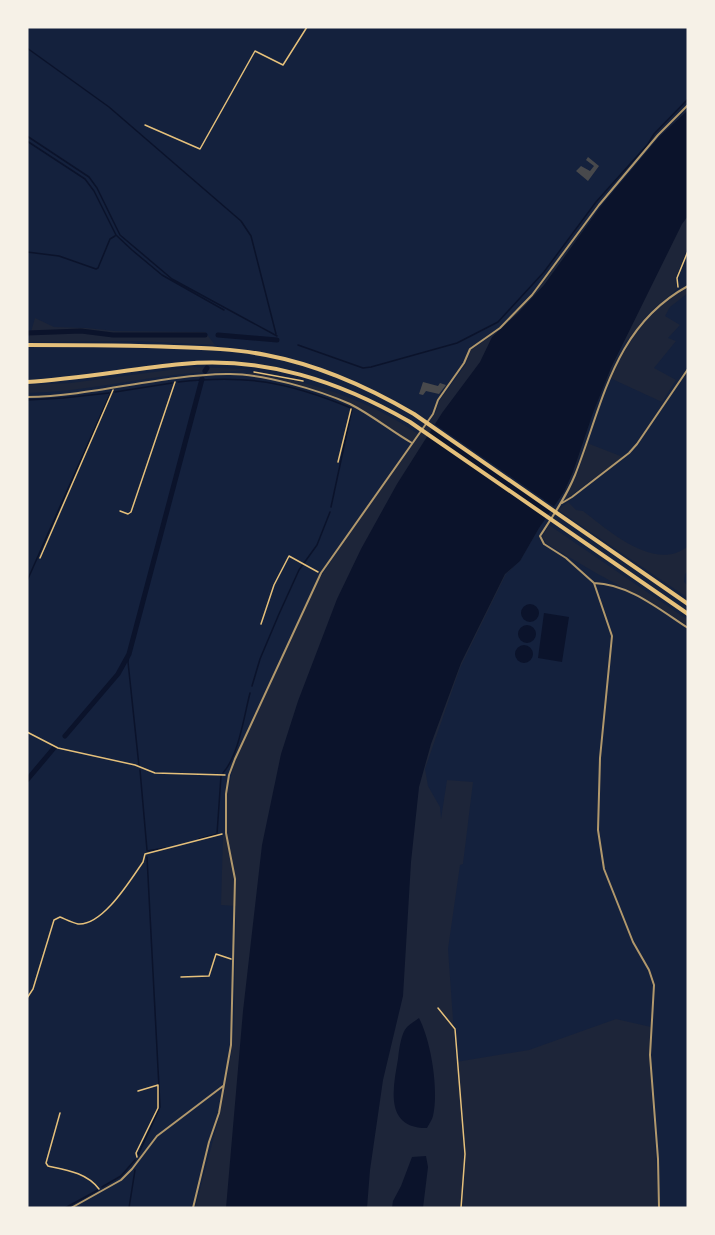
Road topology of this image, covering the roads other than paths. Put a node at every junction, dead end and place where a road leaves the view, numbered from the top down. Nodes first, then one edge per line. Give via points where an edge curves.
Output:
1 (688, 105) edge
2 (688, 286) edge
3 (27, 345) edge
4 (688, 369) edge
5 (27, 382) edge
6 (27, 397) edge
7 (413, 443) junction
8 (561, 503) junction
9 (594, 584) junction
10 (688, 603) edge
11 (688, 614) edge
12 (688, 628) edge
13 (225, 1085) junction
14 (70, 1208) edge
15 (193, 1208) edge
16 (659, 1208) edge

1 - 7 street via 657,135 599,205 531,295 500,328 470,349
2 - 8 street via 648,317 621,351
3 - 10 main road via 202,348 266,355 340,376 414,414
4 - 8 street via 638,444
5 - 11 main road via 208,363 260,367 334,384 410,422
6 - 7 street via 176,378 246,375 293,384 351,405
7 - 13 street via 321,573 229,775 226,833 235,879 235,960
8 - 9 street via 541,540
9 - 12 street via 620,588
9 - 16 street via 612,636 598,797 601,860 654,984 650,1055
13 - 14 street via 157,1136 121,1180
13 - 15 street

